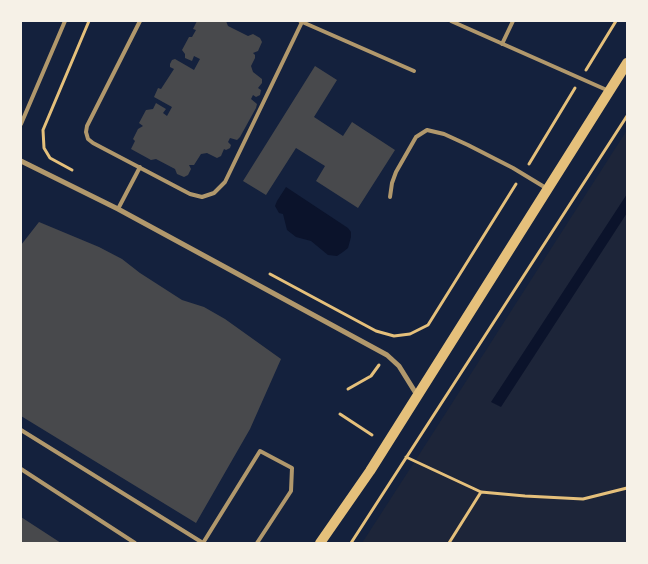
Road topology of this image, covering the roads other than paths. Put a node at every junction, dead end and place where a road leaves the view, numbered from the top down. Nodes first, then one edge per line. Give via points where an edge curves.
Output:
1 (65, 21) edge
2 (140, 21) edge
3 (451, 21) edge
4 (513, 21) edge
5 (301, 22) edge
6 (502, 44) junction
7 (627, 63) edge
8 (414, 71) dead end
9 (609, 90) junction
10 (21, 124) edge
11 (21, 161) edge
12 (140, 167) junction
13 (548, 190) junction
14 (390, 197) dead end
15 (118, 209) junction
16 (417, 395) junction
17 (21, 430) edge
18 (21, 469) edge
19 (135, 543) edge
20 (203, 543) edge
21 (257, 543) edge
22 (320, 543) edge

1 - 10 lane
2 - 12 lane via 86,132 93,143
3 - 6 lane
4 - 6 lane
5 - 8 lane
5 - 12 lane via 225,182 214,193 202,197 190,194
6 - 9 lane
7 - 9 main road
9 - 13 main road
11 - 15 street
12 - 15 lane
13 - 14 lane via 468,145 427,130 416,137 392,183
13 - 16 main road
15 - 16 street via 387,355 399,366
16 - 22 main road
17 - 20 lane
18 - 19 lane
20 - 21 lane via 260,451 292,468 291,491

